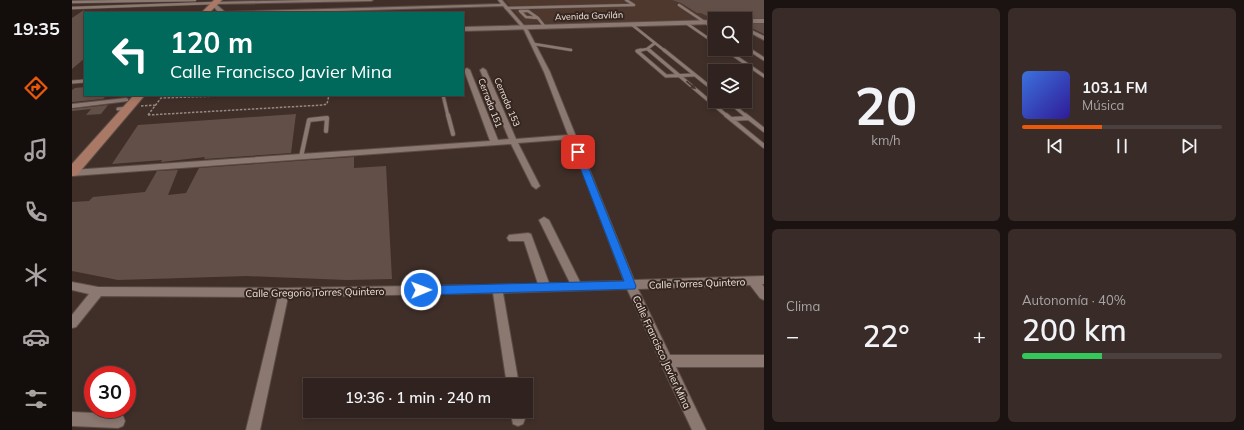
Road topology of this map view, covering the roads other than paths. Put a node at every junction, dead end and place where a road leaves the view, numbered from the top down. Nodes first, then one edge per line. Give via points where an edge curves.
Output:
1 (195, 0) edge
2 (361, 0) edge
3 (371, 0) edge
4 (466, 0) edge
5 (500, 0) edge
6 (626, 0) edge
7 (72, 2) edge
8 (679, 5) dead end
9 (468, 6) junction
10 (214, 7) edge
11 (505, 7) junction
12 (72, 8) edge
13 (361, 9) junction
14 (258, 12) edge
15 (538, 18) junction
16 (752, 21) edge
17 (764, 21) edge
18 (708, 23) edge
19 (764, 24) edge
20 (689, 25) junction
21 (708, 25) edge
22 (752, 25) edge
23 (633, 26) junction
24 (545, 27) junction
25 (464, 28) edge
26 (525, 29) junction
27 (752, 30) edge
28 (464, 32) edge
29 (708, 38) edge
30 (764, 38) edge
31 (654, 43) junction
32 (534, 44) junction
33 (647, 49) junction
34 (571, 50) dead end
35 (752, 51) edge
36 (734, 56) edge
37 (764, 59) edge
38 (467, 70) dead end
39 (483, 70) dead end
40 (679, 75) junction
41 (694, 75) junction
42 (764, 76) edge
43 (84, 81) edge
44 (72, 82) edge
45 (708, 86) edge
46 (138, 96) edge
47 (443, 96) edge
48 (126, 103) edge
49 (72, 106) edge
50 (737, 108) edge
51 (749, 118) junction
52 (732, 119) junction
53 (764, 130) edge
54 (326, 131) dead end
55 (453, 134) dead end
56 (572, 137) junction
57 (514, 142) junction
58 (495, 143) junction
59 (764, 146) edge
60 (302, 157) junction
61 (72, 158) edge
62 (72, 173) edge
63 (536, 186) dead end
64 (544, 220) dead end
65 (512, 238) dead end
66 (759, 280) edge
67 (72, 286) edge
68 (631, 286) junction
69 (497, 288) junction
70 (546, 288) junction
71 (577, 288) junction
72 (98, 291) junction
73 (284, 293) junction
74 (764, 294) edge
75 (72, 323) edge
76 (665, 361) junction
77 (764, 361) edge
78 (512, 378) edge
79 (72, 419) edge
80 (118, 421) dead end
81 (253, 430) edge
82 (699, 430) edge

1 - 7 lane
2 - 3 street
2 - 10 street
2 - 13 street
4 - 9 street
5 - 11 street, Calle Francisco Javier Mina
6 - 11 lane via 634,5
8 - 18 lane
9 - 11 street
9 - 13 street
10 - 12 lane
11 - 26 street, Calle Francisco Javier Mina
13 - 14 street
15 - 15 lane via 528,10 520,11 526,18
15 - 24 lane
16 - 17 main road
19 - 22 main road
20 - 21 main road, Avenida Gavilán
20 - 23 main road, Avenida Gavilán
20 - 29 lane
23 - 24 main road, Avenida Gavilán
23 - 26 main road, Avenida Gavilán
23 - 31 lane
24 - 26 main road, Avenida Gavilán
25 - 26 main road, Avenida Gavilán
26 - 28 main road, Avenida Gavilán
26 - 32 street, Calle Francisco Javier Mina
27 - 30 street
31 - 33 lane
31 - 41 lane
32 - 34 lane
32 - 56 street, Calle Francisco Javier Mina
33 - 40 lane
33 - 40 lane via 637,51 666,76
35 - 37 lane
36 - 42 lane
38 - 58 street, Cerrada 151
39 - 57 street, Cerrada 153
40 - 41 lane
40 -> 52 lane
41 - 45 lane
43 - 44 lane
46 - 48 main road
47 - 55 lane
48 - 49 street
48 - 61 main road
48 - 62 main road
50 - 51 lane
51 - 52 lane
51 - 53 lane
52 - 59 lane
54 - 60 lane via 327,118 309,120
56 - 57 street
56 - 68 street, Calle Francisco Javier Mina
57 - 58 street
57 - 63 street, Cerrada 153
58 - 60 street
60 - 62 street
64 - 71 street
65 - 70 street via 528,237
66 - 68 street, Calle Torres Quintero
66 - 74 street
67 - 72 street, Calle Gregorio Torres Quintero
68 - 71 street, Calle Gregorio Torres Quintero
68 - 76 street, Calle Francisco Javier Mina
69 - 70 street, Calle Gregorio Torres Quintero
69 - 73 street, Calle Gregorio Torres Quintero
69 - 78 street
70 - 71 street, Calle Gregorio Torres Quintero
72 - 73 street, Calle Gregorio Torres Quintero
72 - 75 street
73 - 81 street
76 - 77 street
76 - 82 street, Calle Francisco Javier Mina
79 - 80 street

